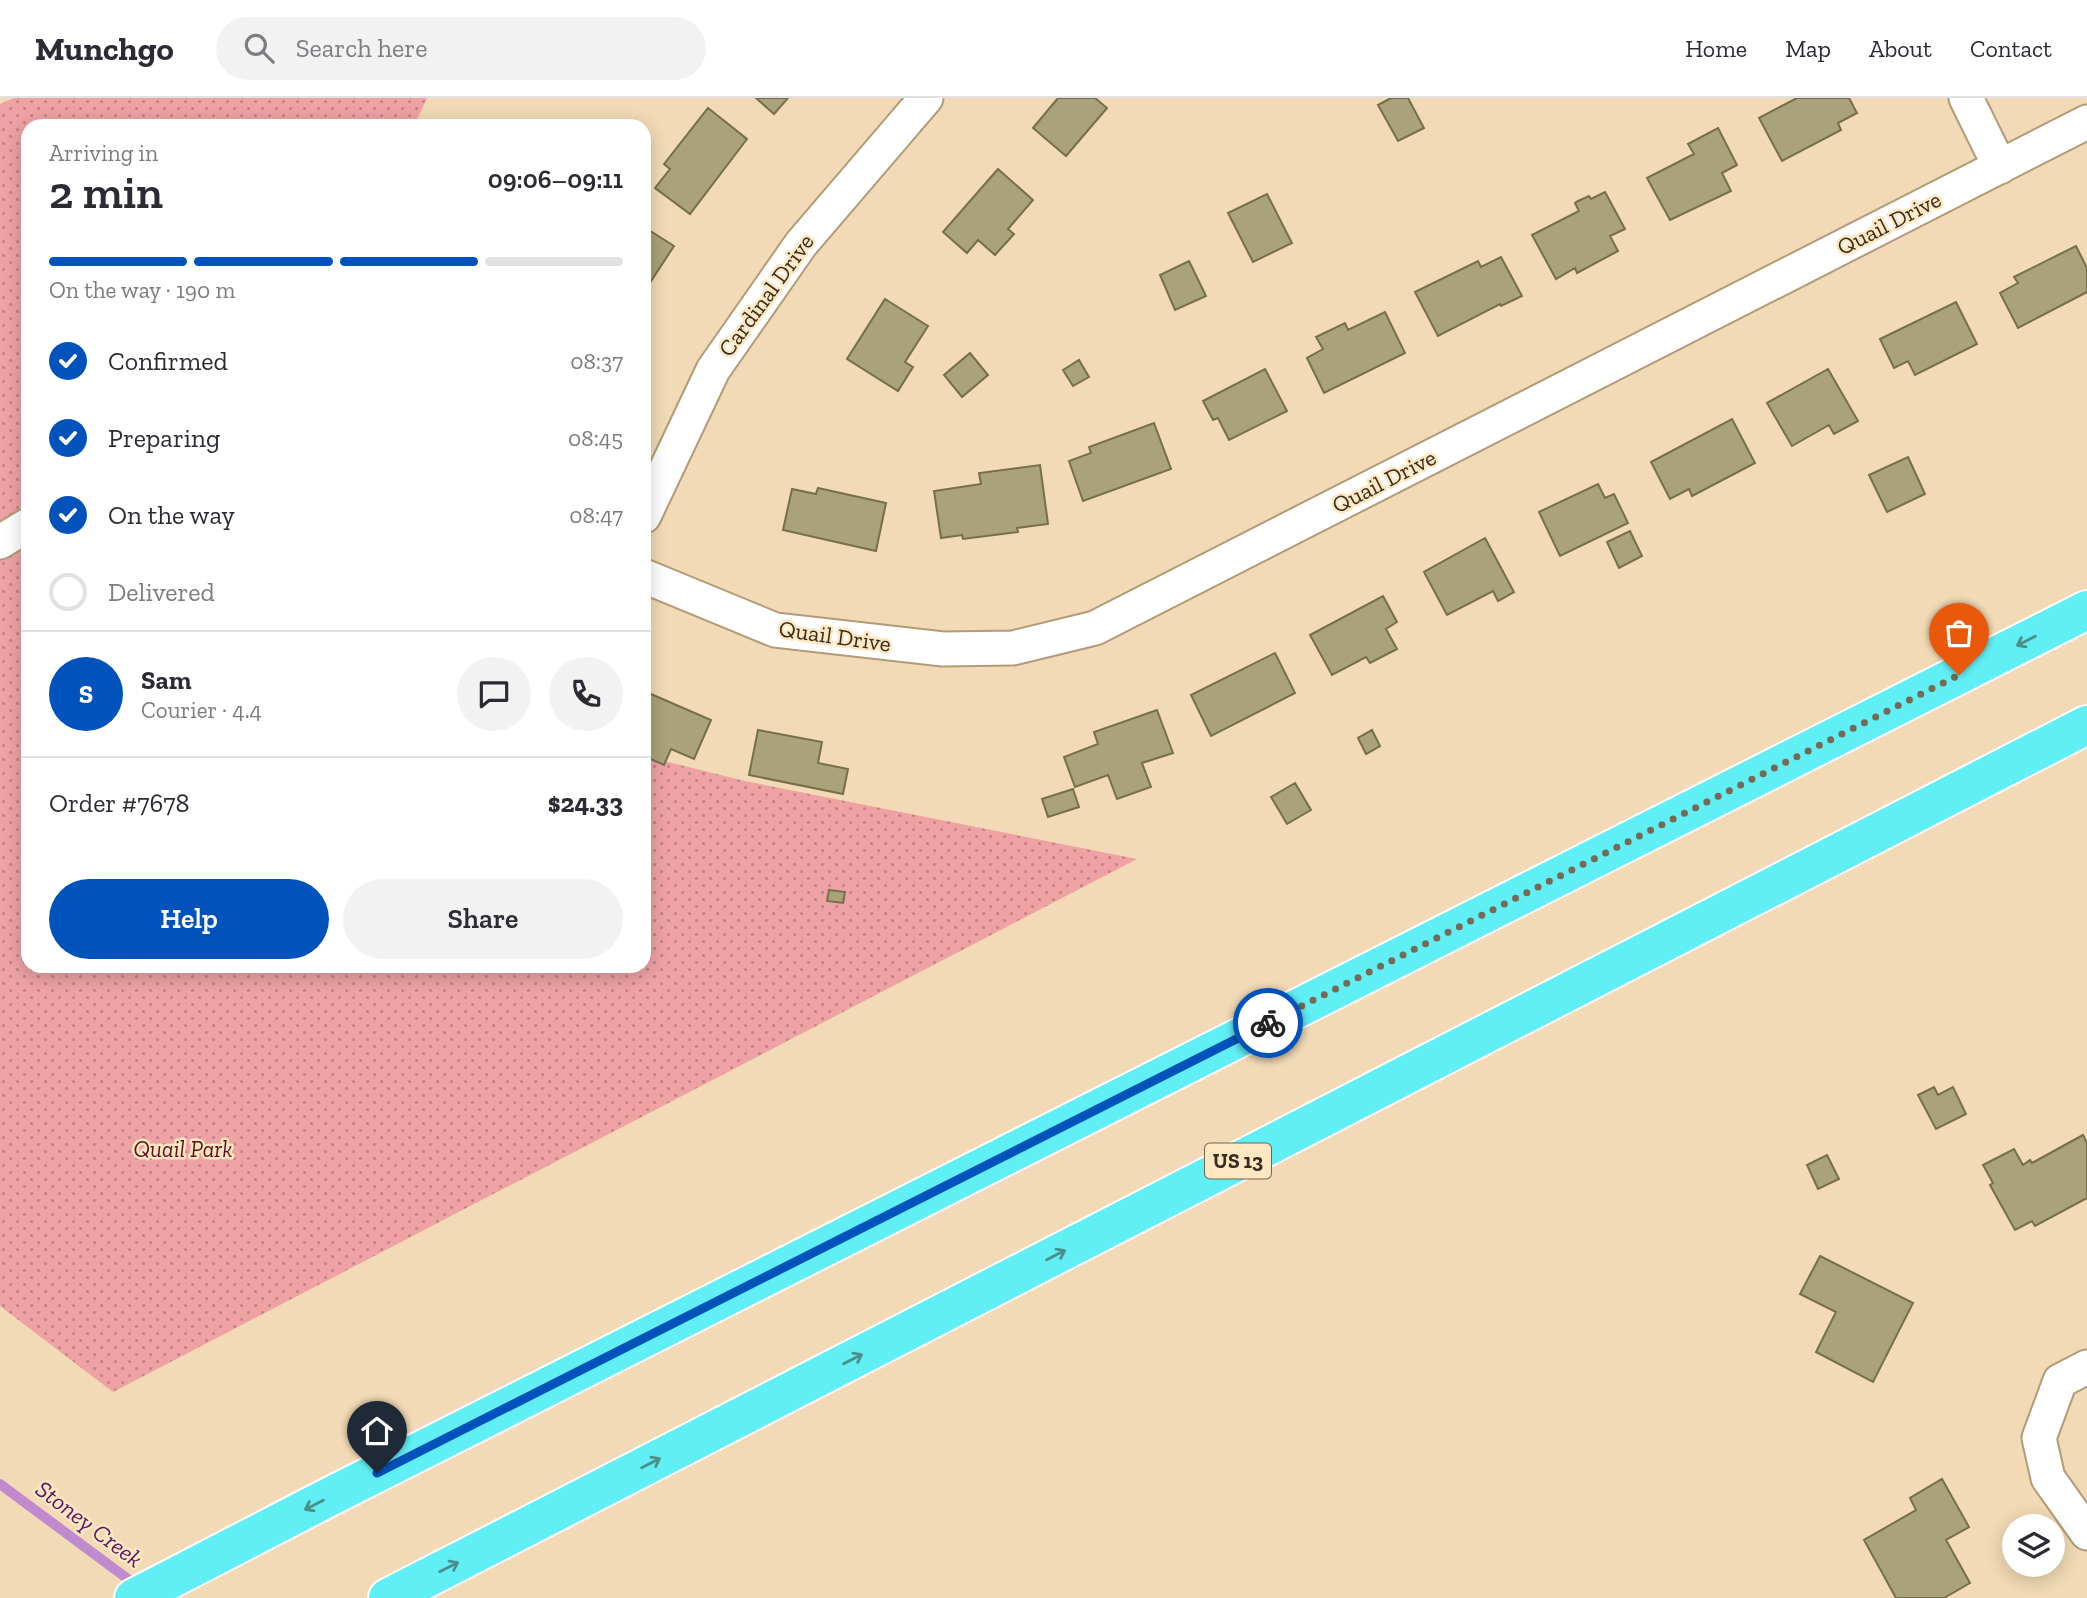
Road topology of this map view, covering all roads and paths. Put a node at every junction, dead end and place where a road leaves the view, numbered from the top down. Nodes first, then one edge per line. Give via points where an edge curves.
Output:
1 (926, 98) edge
2 (1966, 98) edge
3 (2087, 122) edge
4 (2000, 167) junction
5 (651, 501) edge
6 (21, 529) edge
7 (0, 542) edge
8 (651, 579) edge
9 (2087, 610) edge
10 (2087, 725) edge
11 (2087, 1367) edge
12 (2087, 1533) edge
13 (134, 1598) edge
14 (388, 1598) edge

1 - 5 street, Cardinal Drive via 801,244 713,370
2 - 4 street
3 - 4 street, Quail Drive
4 - 8 street, Quail Drive via 1095,628 1013,648 943,649 775,630
6 - 7 street
9 -> 13 highway
14 -> 10 highway, US 13
11 - 12 street via 2060,1381 2039,1438 2048,1478

